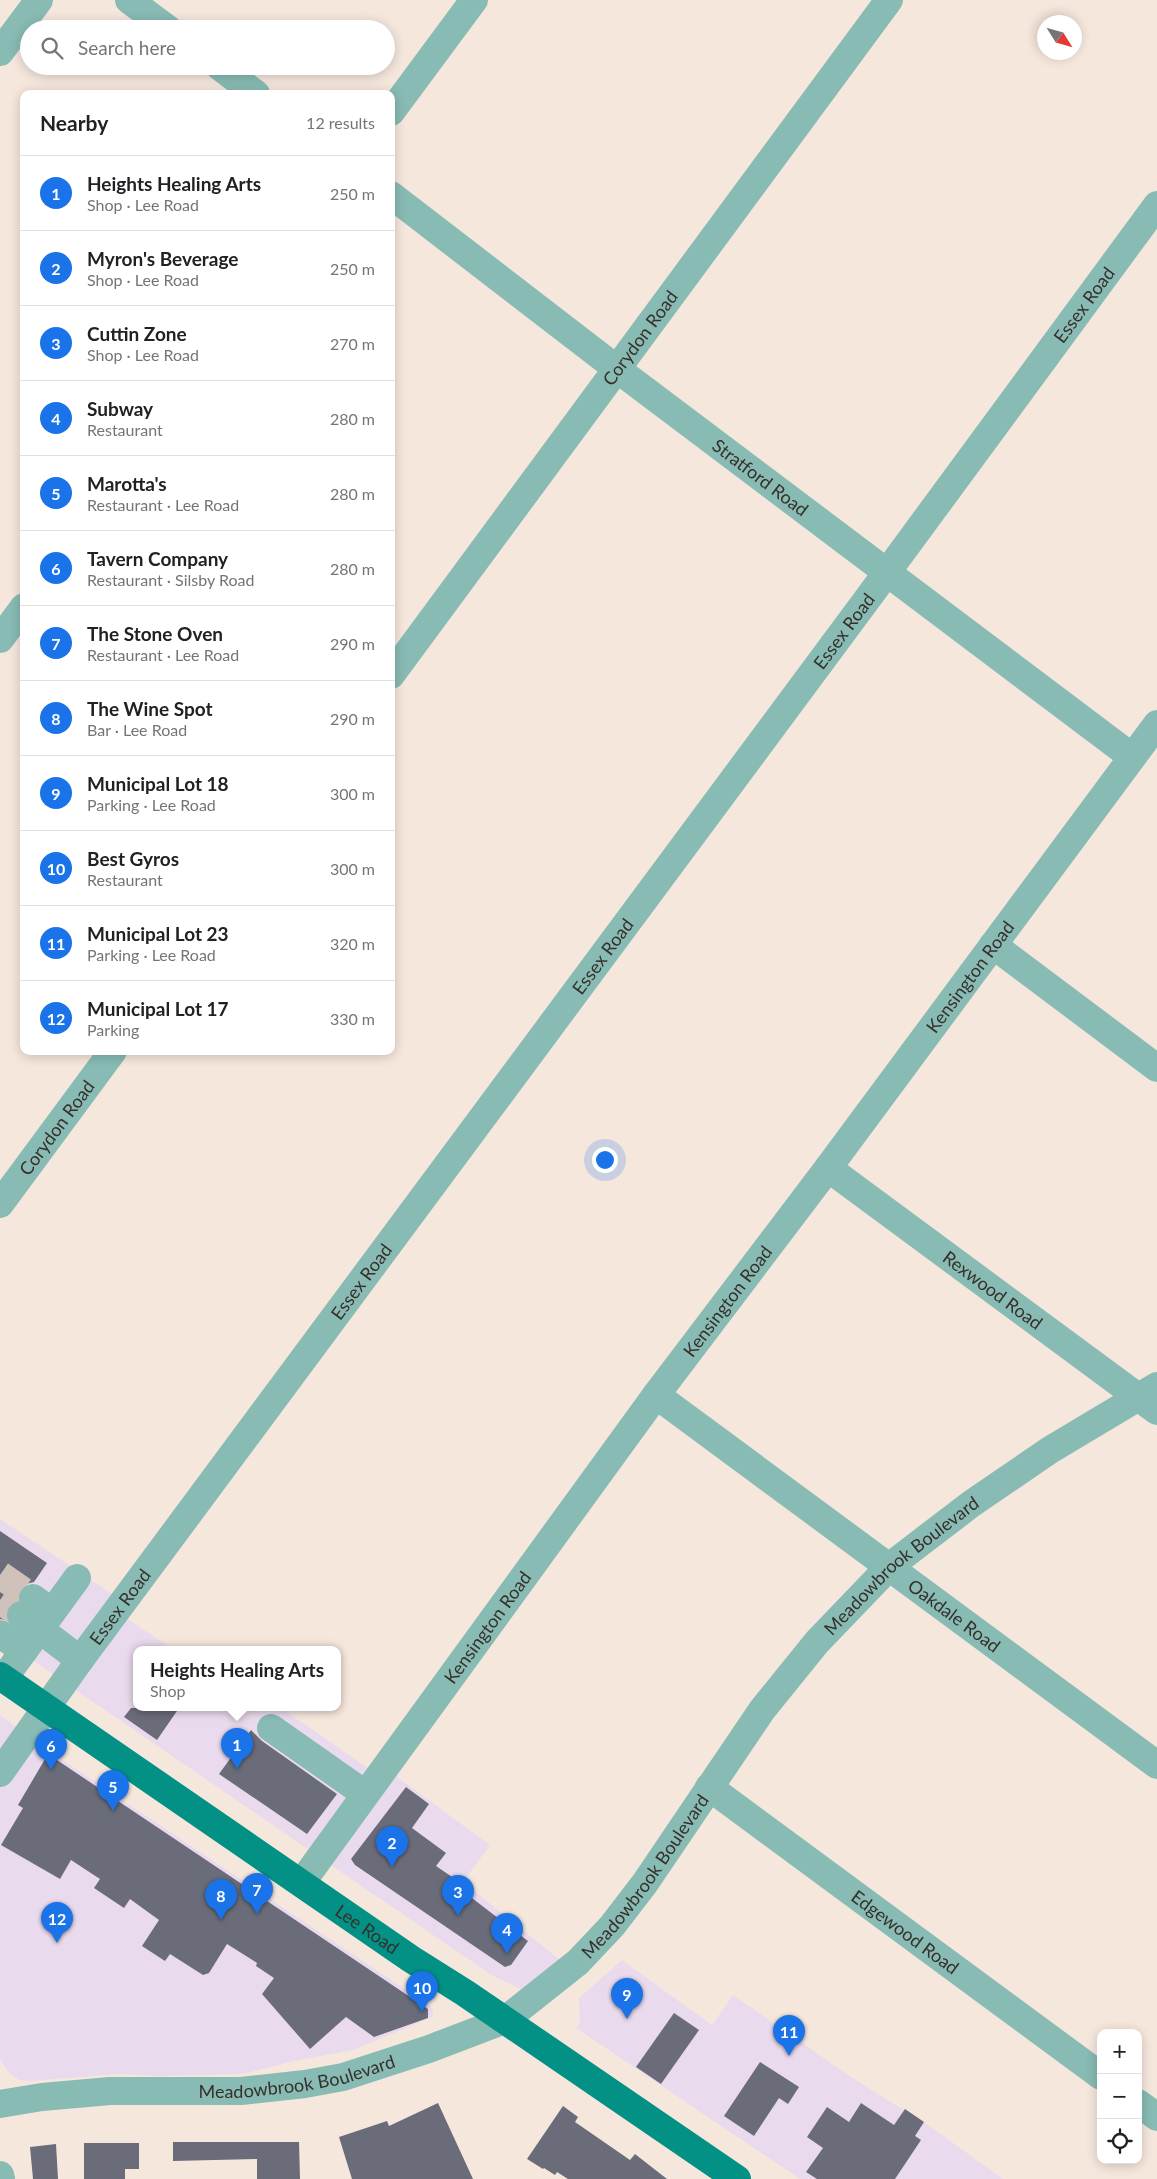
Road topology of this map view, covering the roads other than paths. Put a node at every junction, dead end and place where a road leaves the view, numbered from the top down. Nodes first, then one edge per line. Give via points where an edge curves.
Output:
1 (38, 0) edge
2 (129, 0) edge
3 (474, 0) edge
4 (888, 0) edge
5 (23, 20) edge
6 (156, 20) edge
7 (20, 25) edge
8 (0, 52) edge
9 (231, 75) edge
10 (251, 90) edge
11 (395, 107) edge
12 (395, 198) edge
13 (1157, 205) edge
14 (618, 369) junction
15 (887, 572) junction
16 (20, 612) edge
17 (0, 639) edge
18 (395, 670) edge
19 (1157, 724) edge
20 (1132, 757) junction
21 (993, 945) junction
22 (110, 1055) edge
23 (1157, 1068) edge
24 (828, 1168) junction
25 (0, 1204) edge
26 (656, 1395) junction
27 (1151, 1398) edge
28 (890, 1566) junction
29 (77, 1578) dead end
30 (36, 1614) junction
31 (0, 1634) tunnel mouth
32 (24, 1651) junction
33 (80, 1660) junction
34 (2, 1677) edge
35 (46, 1707) junction
36 (271, 1728) dead end
37 (1157, 1765) edge
38 (0, 1773) edge
39 (709, 1787) junction
40 (365, 1794) junction
41 (302, 1882) junction
42 (505, 2020) junction
43 (1098, 2074) edge
44 (0, 2104) edge
45 (1142, 2106) edge
46 (1157, 2117) edge
47 (0, 2175) edge
48 (0, 2179) edge
49 (737, 2179) edge

1 - 5 street
2 - 6 street
3 - 11 street
4 - 14 street, Corydon Road
7 - 8 street
9 - 10 street
12 - 14 street, Stratford Road
13 - 15 street, Essex Road
14 - 15 street, Stratford Road
14 - 18 street, Corydon Road
15 - 20 street, Stratford Road
15 - 33 street, Essex Road
16 - 17 street
19 - 20 street, Kensington Road
20 - 21 street, Kensington Road
21 - 23 street
21 - 24 street, Kensington Road
22 - 25 street, Corydon Road
24 - 26 street, Kensington Road
24 - 27 street, Rexwood Road
26 - 28 street, Oakdale Road
26 - 40 street, Kensington Road
27 - 28 street, Meadowbrook Boulevard via 1042,1455
28 - 37 street, Oakdale Road
28 - 39 street, Meadowbrook Boulevard via 817,1642 762,1710
29 - 30 street
30 - 32 street
30 - 33 street
31 - 32 street
32 - 34 street
33 - 35 street, Essex Road
34 - 35 main road, Lee Road
35 - 38 street, Essex Road
35 - 41 main road, Lee Road
36 - 40 street
39 - 42 street, Meadowbrook Boulevard via 612,1926 578,1962
39 - 43 street, Edgewood Road
40 - 41 street, Kensington Road
41 - 42 main road, Lee Road
42 - 44 street, Meadowbrook Boulevard via 369,2069 305,2084 241,2091 110,2091
42 - 49 main road, Lee Road
45 - 46 street
47 - 48 street

